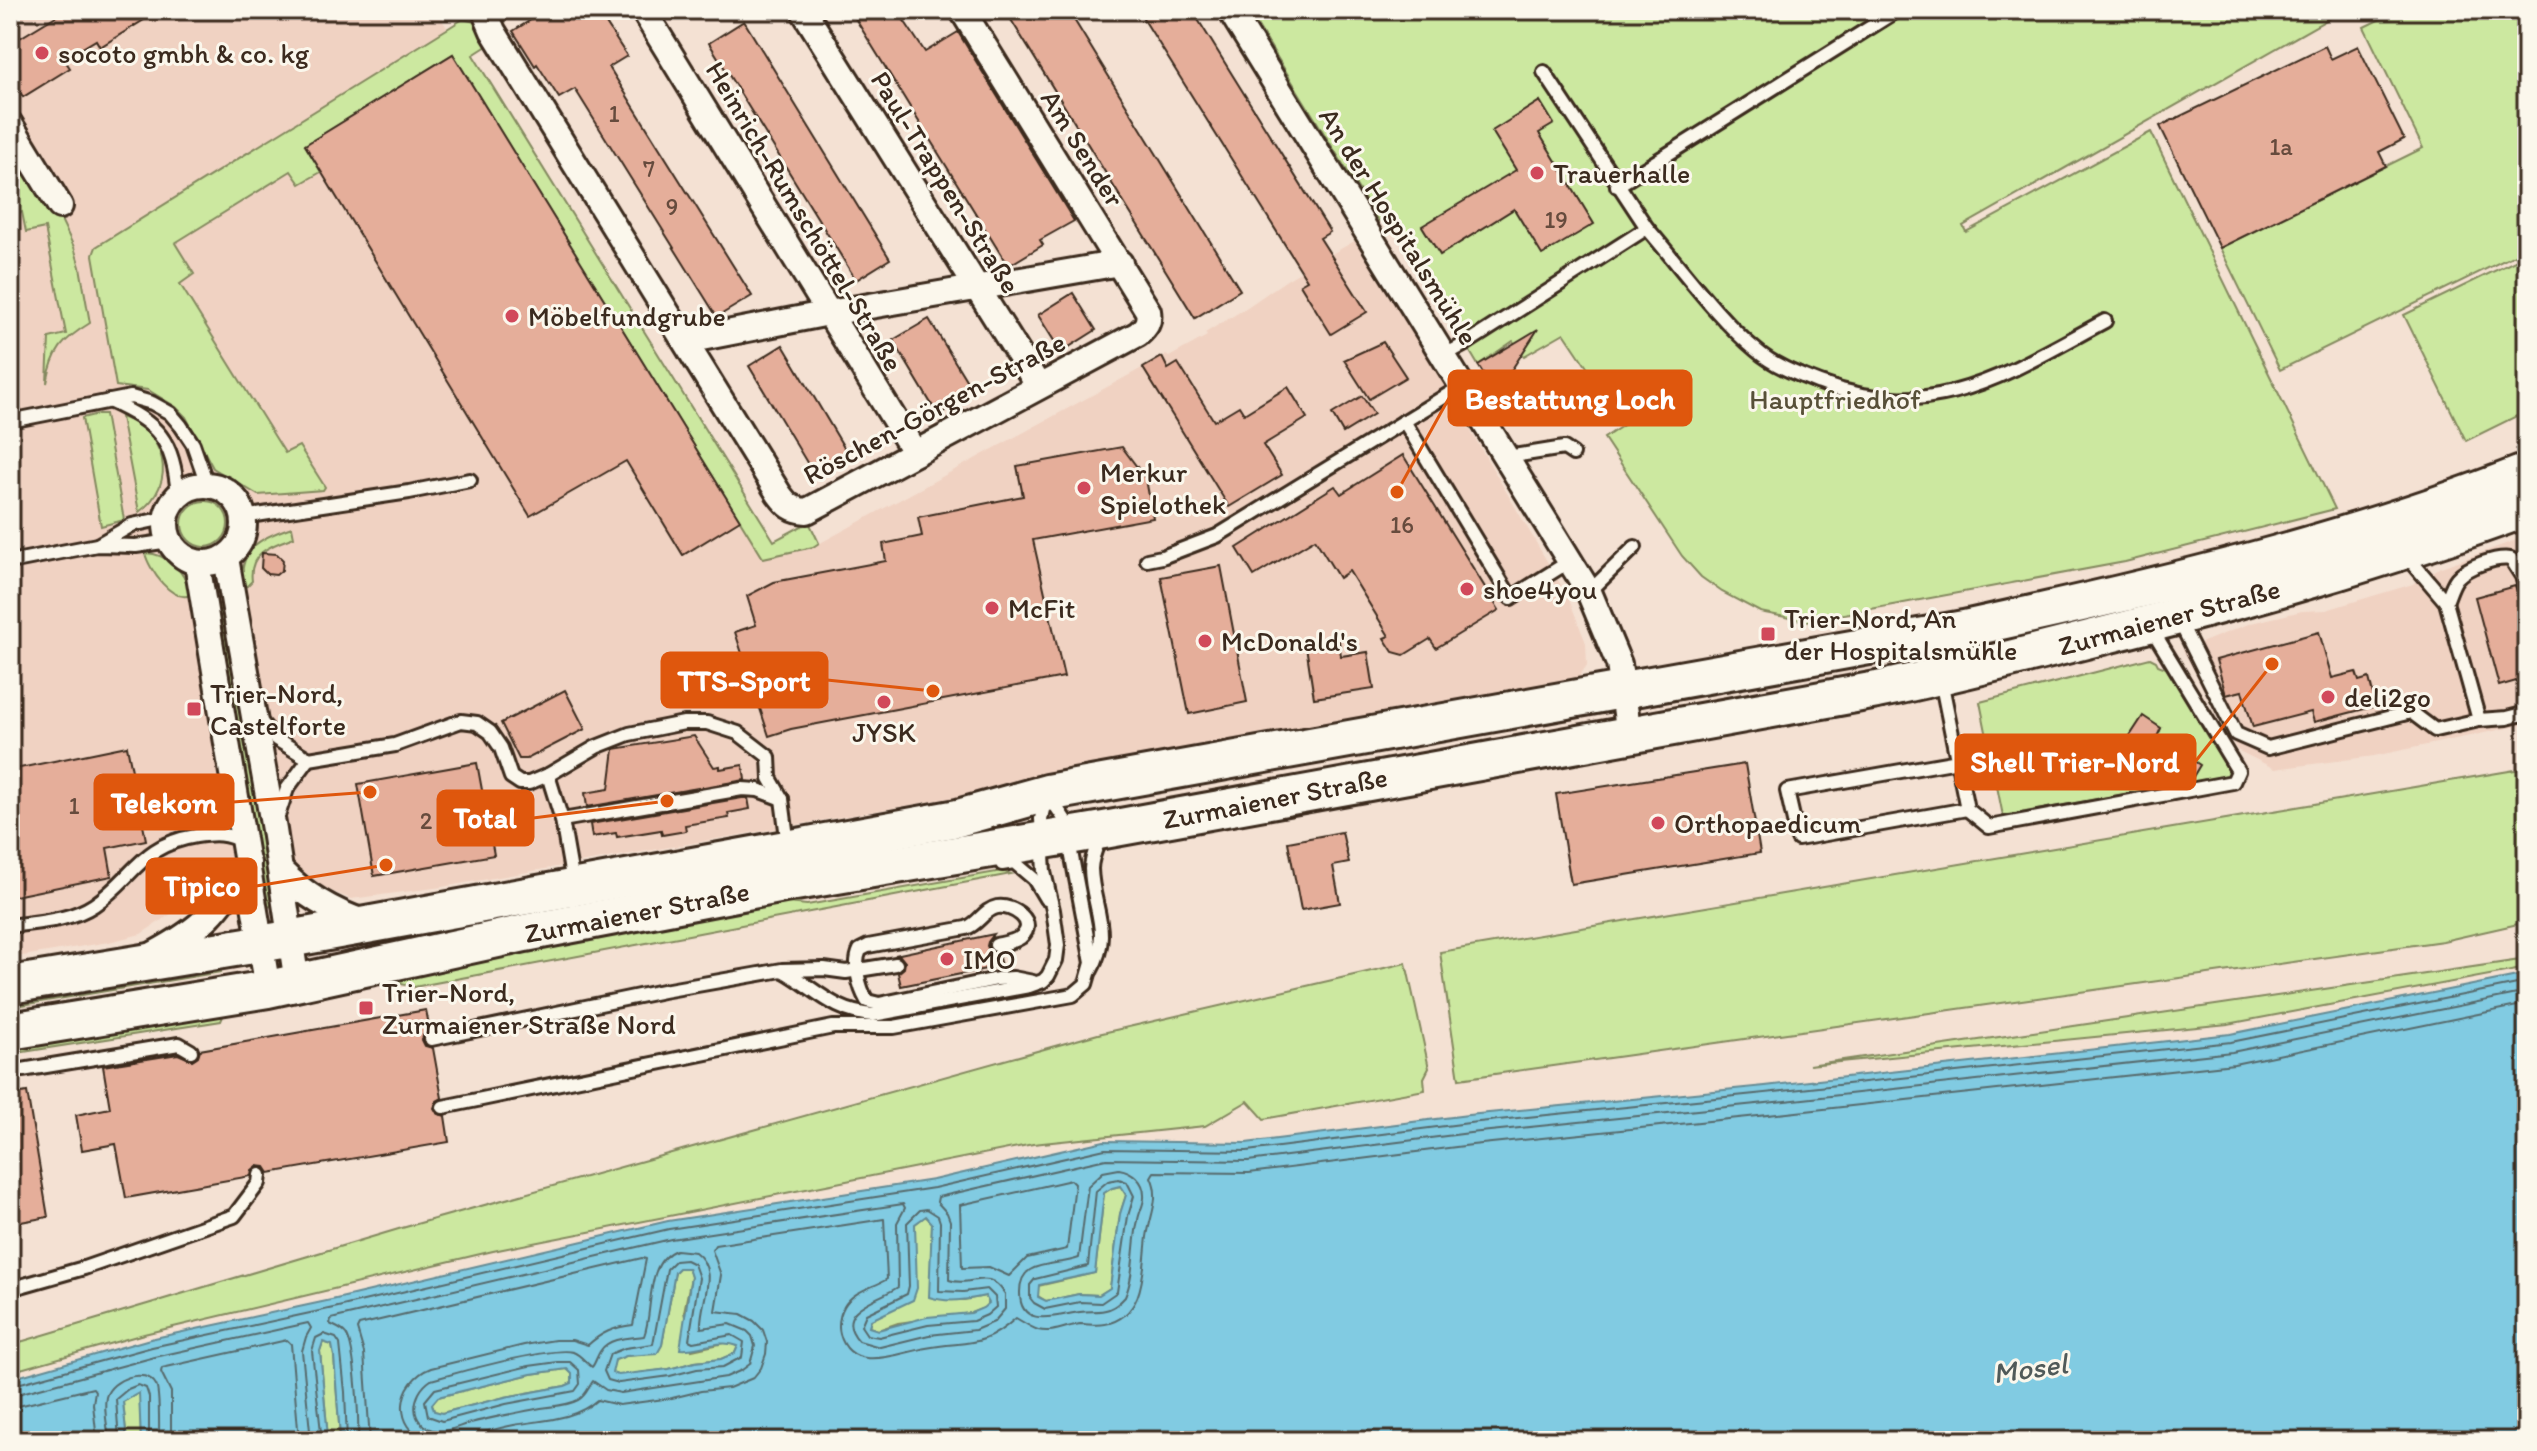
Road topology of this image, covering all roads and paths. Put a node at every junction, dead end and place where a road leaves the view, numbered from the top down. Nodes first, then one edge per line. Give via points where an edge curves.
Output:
1 (487, 10) edge
2 (643, 10) edge
3 (803, 10) edge
4 (962, 10) edge
5 (1230, 10) edge
6 (1898, 10) edge
7 (1544, 72) dead end
8 (10, 124) edge
9 (1617, 186) junction
10 (60, 206) dead end
11 (1647, 228) junction
12 (1120, 263) junction
13 (976, 289) junction
14 (829, 313) junction
15 (1150, 319) joint
16 (2105, 321) dead end
17 (686, 341) junction
18 (1443, 356) junction
19 (1038, 385) junction
20 (1462, 386) junction
21 (109, 401) junction
22 (10, 421) edge
23 (1404, 421) junction
24 (915, 453) junction
25 (1573, 454) dead end
26 (1507, 457) junction
27 (2527, 472) edge
28 (470, 480) dead end
29 (207, 484) junction
30 (178, 495) junction
31 (2527, 508) edge
32 (243, 517) junction
33 (167, 529) junction
34 (97, 545) junction
35 (1635, 547) dead end
36 (2402, 551) junction
37 (226, 558) junction
38 (1147, 560) dead end
39 (1570, 561) junction
40 (10, 562) edge
41 (197, 563) junction
42 (1589, 592) junction
43 (2527, 595) edge
44 (2446, 602) junction
45 (2164, 620) junction
46 (1765, 663) junction
47 (1940, 676) junction
48 (1622, 690) junction
49 (1771, 710) junction
50 (254, 713) junction
51 (2527, 713) edge
52 (2479, 720) junction
53 (1629, 735) junction
54 (309, 759) junction
55 (1958, 761) junction
56 (548, 775) junction
57 (1047, 793) junction
58 (782, 799) junction
59 (1967, 809) junction
60 (562, 820) junction
61 (274, 830) junction
62 (1104, 830) junction
63 (1055, 837) junction
64 (789, 848) junction
65 (246, 853) junction
66 (976, 861) junction
67 (281, 871) junction
68 (573, 886) junction
69 (1053, 910) junction
70 (371, 924) junction
71 (10, 926) edge
72 (275, 941) junction
73 (996, 945) dead end
74 (896, 964) dead end
75 (136, 965) junction
76 (782, 970) junction
77 (1091, 970) junction
78 (857, 971) junction
79 (1038, 983) junction
80 (10, 985) edge
81 (282, 986) junction
82 (10, 1031) edge
83 (431, 1039) dead end
84 (191, 1051) dead end
85 (10, 1072) edge
86 (443, 1107) dead end
87 (260, 1175) dead end
88 (10, 1289) edge

1 - 17 street, Röschen-Görgen-Straße via 493,31
2 - 14 street, Heinrich-Rumschöttel-Straße
3 - 13 street, Paul-Trappen-Straße
4 - 12 street, Am Sender
5 - 18 street, An der Hospitalsmühle
6 - 9 lane
7 - 9 lane
8 - 10 street
9 - 11 lane
11 - 16 lane via 1757,351 1801,376 1863,394 1896,399 1960,392
11 - 18 lane
12 - 13 street
12 - 15 street, Am Sender
13 - 14 street
13 - 19 street, Paul-Trappen-Straße
14 - 17 street
14 - 24 street, Heinrich-Rumschöttel-Straße
15 - 19 street, Röschen-Görgen-Straße via 1138,334
17 - 24 street, Röschen-Görgen-Straße via 779,494 796,510 815,508
18 - 20 street, An der Hospitalsmühle
19 - 24 street, Röschen-Görgen-Straße
20 - 23 lane
20 - 26 street, An der Hospitalsmühle
21 - 22 lane
21 - 29 lane via 131,397 170,413 193,444
21 - 30 lane via 141,417 171,449
23 - 38 lane via 1217,536
23 - 39 lane via 1511,598
25 - 26 lane via 1564,448
26 - 39 street, An der Hospitalsmühle
27 - 46 main road, Zurmaiener Straße via 2389,520 2134,590 1964,629
28 - 32 lane
29 - 30 street
29 - 32 street via 231,494
30 - 33 street via 169,506
31 - 36 main road, Zurmaiener Straße
32 - 37 street via 241,539
33 - 34 lane via 136,546
33 - 34 lane via 132,525
33 - 41 street via 181,555
34 - 40 lane
35 - 42 lane
36 - 44 lane
36 - 45 main road, Zurmaiener Straße
37 - 41 street
37 - 50 street
39 - 42 street, An der Hospitalsmühle
41 - 65 street
42 - 48 street, An der Hospitalsmühle via 1619,664
43 - 44 lane via 2511,559 2501,557 2457,577
44 - 52 lane
45 - 47 main road, Zurmaiener Straße
45 - 52 lane via 2236,734 2268,748 2411,712 2435,730
45 - 59 lane via 2162,649 2238,771 2233,782 1989,827
46 - 48 main road, Zurmaiener Straße
46 - 49 main road
47 - 49 main road, Zurmaiener Straße
47 - 55 lane
48 - 53 street, An der Hospitalsmühle
48 - 57 main road, Zurmaiener Straße
49 - 53 main road, Zurmaiener Straße
50 - 54 lane via 276,739
50 - 61 street
51 - 52 lane
53 - 62 main road, Zurmaiener Straße
54 - 56 lane via 395,745 461,721 490,732 511,777 520,783
54 - 61 lane via 287,789
55 - 59 lane
55 - 59 lane via 1787,791 1798,839
56 - 58 lane via 629,734 707,723 738,733 769,757 770,778
56 - 60 lane
57 - 63 lane via 1041,819
57 - 63 lane via 1065,820
57 - 64 main road, Zurmaiener Straße via 958,818
58 - 60 lane via 742,789
58 - 64 lane
60 - 68 lane
61 - 67 street
62 - 63 main road, Zurmaiener Straße
62 - 77 lane via 1091,870 1102,925 1099,957
63 - 66 main road, Zurmaiener Straße
63 - 69 lane via 1044,872
63 - 77 lane
64 - 68 main road, Zurmaiener Straße
65 - 71 lane via 228,834 175,839 152,851 93,906 65,918
65 - 72 street
65 - 75 street via 212,915 195,931
66 - 69 lane via 1014,862 1034,879
66 - 81 main road, Zurmaiener Straße via 789,883
67 - 70 street via 314,899
67 - 72 street
68 - 70 main road, Zurmaiener Straße
69 - 79 lane via 1056,960
70 - 72 main road, Zurmaiener Straße
72 - 75 main road, Zurmaiener Straße
72 - 81 street
73 - 78 lane via 1026,931 1022,915 1008,907 987,911 966,928 868,946 857,955
74 - 78 lane
75 - 80 main road, Zurmaiener Straße
76 - 78 lane
76 - 79 lane via 837,1006 873,1015
76 - 83 lane
77 - 86 lane via 1079,991 1063,997 894,1027 833,1027
78 - 79 lane via 867,1001 879,1004 997,979
81 - 82 main road, Zurmaiener Straße
84 - 85 lane via 179,1044
87 - 88 lane via 234,1216

